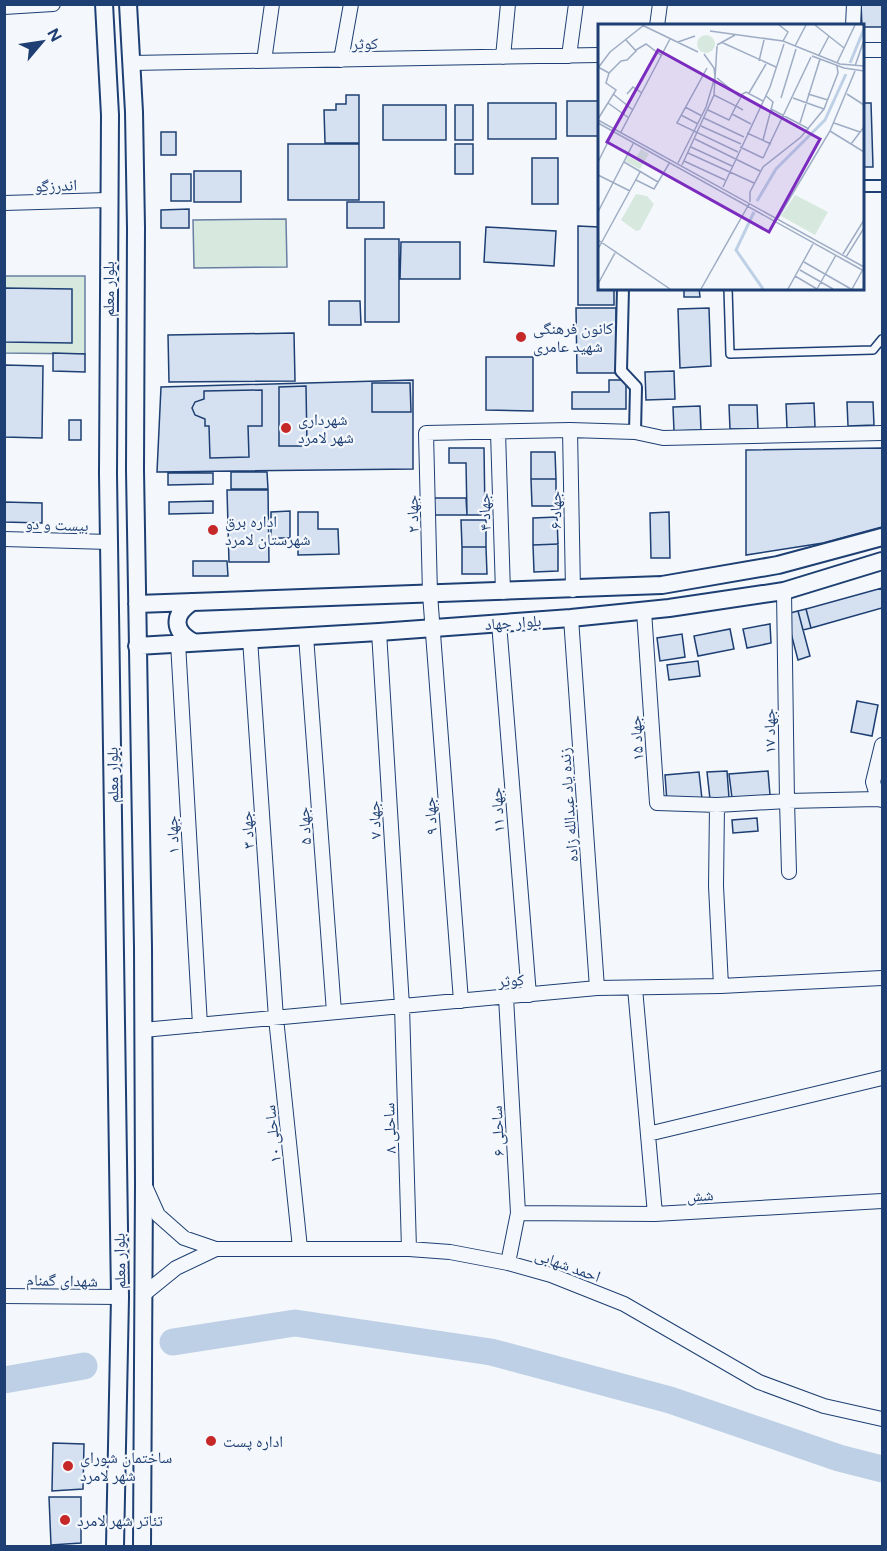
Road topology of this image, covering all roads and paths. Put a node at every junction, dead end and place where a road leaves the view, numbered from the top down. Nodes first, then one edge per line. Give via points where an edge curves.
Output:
1 (53, 4) edge
2 (104, 4) edge
3 (128, 4) edge
4 (272, 4) edge
5 (351, 4) edge
6 (508, 4) edge
7 (576, 4) edge
8 (660, 4) edge
9 (854, 4) edge
10 (4, 7) edge
11 (657, 24) edge
12 (853, 24) edge
13 (863, 50) edge
14 (882, 50) edge
15 (598, 55) edge
16 (569, 56) junction
17 (503, 57) junction
18 (341, 60) junction
19 (264, 61) junction
20 (131, 63) junction
21 (863, 186) edge
22 (882, 186) edge
23 (108, 200) junction
24 (4, 203) edge
25 (623, 290) edge
26 (728, 290) edge
27 (882, 339) edge
28 (570, 430) junction
29 (498, 432) junction
30 (635, 432) junction
31 (882, 434) edge
32 (882, 537) edge
33 (4, 538) edge
34 (109, 542) junction
35 (882, 561) edge
36 (573, 590) junction
37 (784, 591) junction
38 (503, 592) junction
39 (430, 594) junction
40 (192, 603) junction
41 (137, 604) junction
42 (644, 611) junction
43 (571, 618) junction
44 (499, 623) junction
45 (433, 628) junction
46 (379, 632) junction
47 (306, 636) junction
48 (250, 639) junction
49 (185, 643) junction
50 (138, 646) junction
51 (882, 745) edge
52 (880, 800) edge
53 (787, 801) junction
54 (717, 805) junction
55 (789, 872) dead end
56 (142, 874) junction
57 (113, 875) junction
58 (882, 978) edge
59 (721, 986) junction
60 (597, 988) junction
61 (635, 988) junction
62 (529, 995) junction
63 (506, 997) junction
64 (461, 1001) junction
65 (402, 1006) junction
66 (334, 1012) junction
67 (276, 1018) junction
68 (200, 1025) junction
69 (143, 1030) junction
70 (882, 1078) edge
71 (648, 1134) junction
72 (144, 1184) junction
73 (882, 1201) edge
74 (518, 1213) junction
75 (655, 1214) junction
76 (300, 1248) junction
77 (216, 1249) junction
78 (409, 1249) junction
79 (508, 1263) junction
80 (144, 1294) junction
81 (4, 1296) edge
82 (120, 1298) junction
83 (882, 1419) edge
84 (115, 1546) edge
85 (142, 1546) edge

1 - 10 street
2 - 23 street, بلوار معلم via 110,115
3 - 20 street, بلوار معلم
4 - 19 street
5 - 18 street
6 - 17 street
7 - 16 street
8 - 11 street
9 - 12 street
13 - 14 street
15 - 16 street, کوثر
16 - 17 street, کوثر
17 - 18 street, کوثر
18 - 19 street, کوثر
19 - 20 street, کوثر
20 - 41 street, بلوار معلم via 136,228
21 - 22 street
23 - 24 street, اندرزگو
23 - 34 street, بلوار معلم
25 - 30 street via 621,370 636,387
26 - 27 lane via 730,354 873,350
28 - 29 street
28 - 30 street
28 - 36 street, جهاد ۶
29 - 38 street, جهاد ۴
29 - 39 street, جهاد ۲ via 426,433
30 - 31 street via 663,438
32 - 36 street, بلوار جهاد via 778,565 662,585
33 - 34 street, بیست و دو
34 - 57 street, بلوار معلم
35 - 37 street, بلوار جهاد
36 - 38 street, بلوار جهاد
37 - 42 street, بلوار جهاد
37 - 53 street, جهاد ۱۷
38 - 39 street, بلوار جهاد
39 - 40 street, بلوار جهاد
39 - 45 street, جهاد ۲
40 - 41 street, بلوار جهاد
40 - 49 street via 177,617
41 - 50 street, بلوار معلم
42 - 43 street, بلوار جهاد
42 - 54 street, جهاد ۱۵ via 657,803
43 - 44 street, بلوار جهاد
43 - 60 street, زنده یاد عبدالله زاده
44 - 45 street, بلوار جهاد
44 - 62 street, جهاد ۱۱
45 - 46 street, بلوار جهاد
45 - 64 street, جهاد ۹
46 - 47 street, بلوار جهاد
46 - 65 street, جهاد ۷
47 - 48 street, بلوار جهاد
47 - 66 street, جهاد ۵
48 - 49 street, بلوار جهاد
48 - 67 street, جهاد ۳
49 - 50 street, بلوار جهاد
49 - 68 street, جهاد ۱
50 - 56 street, بلوار معلم
51 - 52 street via 873,782
52 - 53 street
53 - 54 street
53 - 55 street, جهاد ۱۷
54 - 59 street
56 - 57 street
56 - 69 street, بلوار معلم
57 - 82 street, بلوار معلم
58 - 59 street, کوثر
59 - 61 street, کوثر
60 - 61 street, کوثر
60 - 62 street, کوثر
61 - 71 street
62 - 63 street, کوثر
63 - 64 street, کوثر
63 - 74 street, ساحلی ۶
64 - 65 street, کوثر
65 - 66 street, کوثر
65 - 78 street, ساحلی ۸
66 - 67 street, کوثر
67 - 68 street, کوثر
67 - 76 street, ساحلی ۱۰
68 - 69 street, کوثر
69 - 72 street, بلوار معلم
70 - 71 street
71 - 75 street
72 - 77 street, احمد شهابی via 158,1215 184,1238
72 - 80 street, بلوار معلم
73 - 75 street, شش
74 - 75 street, شش
74 - 79 street, ساحلی ۶
76 - 77 street, احمد شهابی
76 - 78 street, احمد شهابی
77 - 80 street, احمد شهابی via 176,1268
78 - 79 street, احمد شهابی
79 - 83 street, احمد شهابی via 551,1275 624,1304 759,1382 825,1406
80 - 85 street, بلوار معلم
81 - 82 street, شهدای گمنام
82 - 84 street, بلوار معلم

